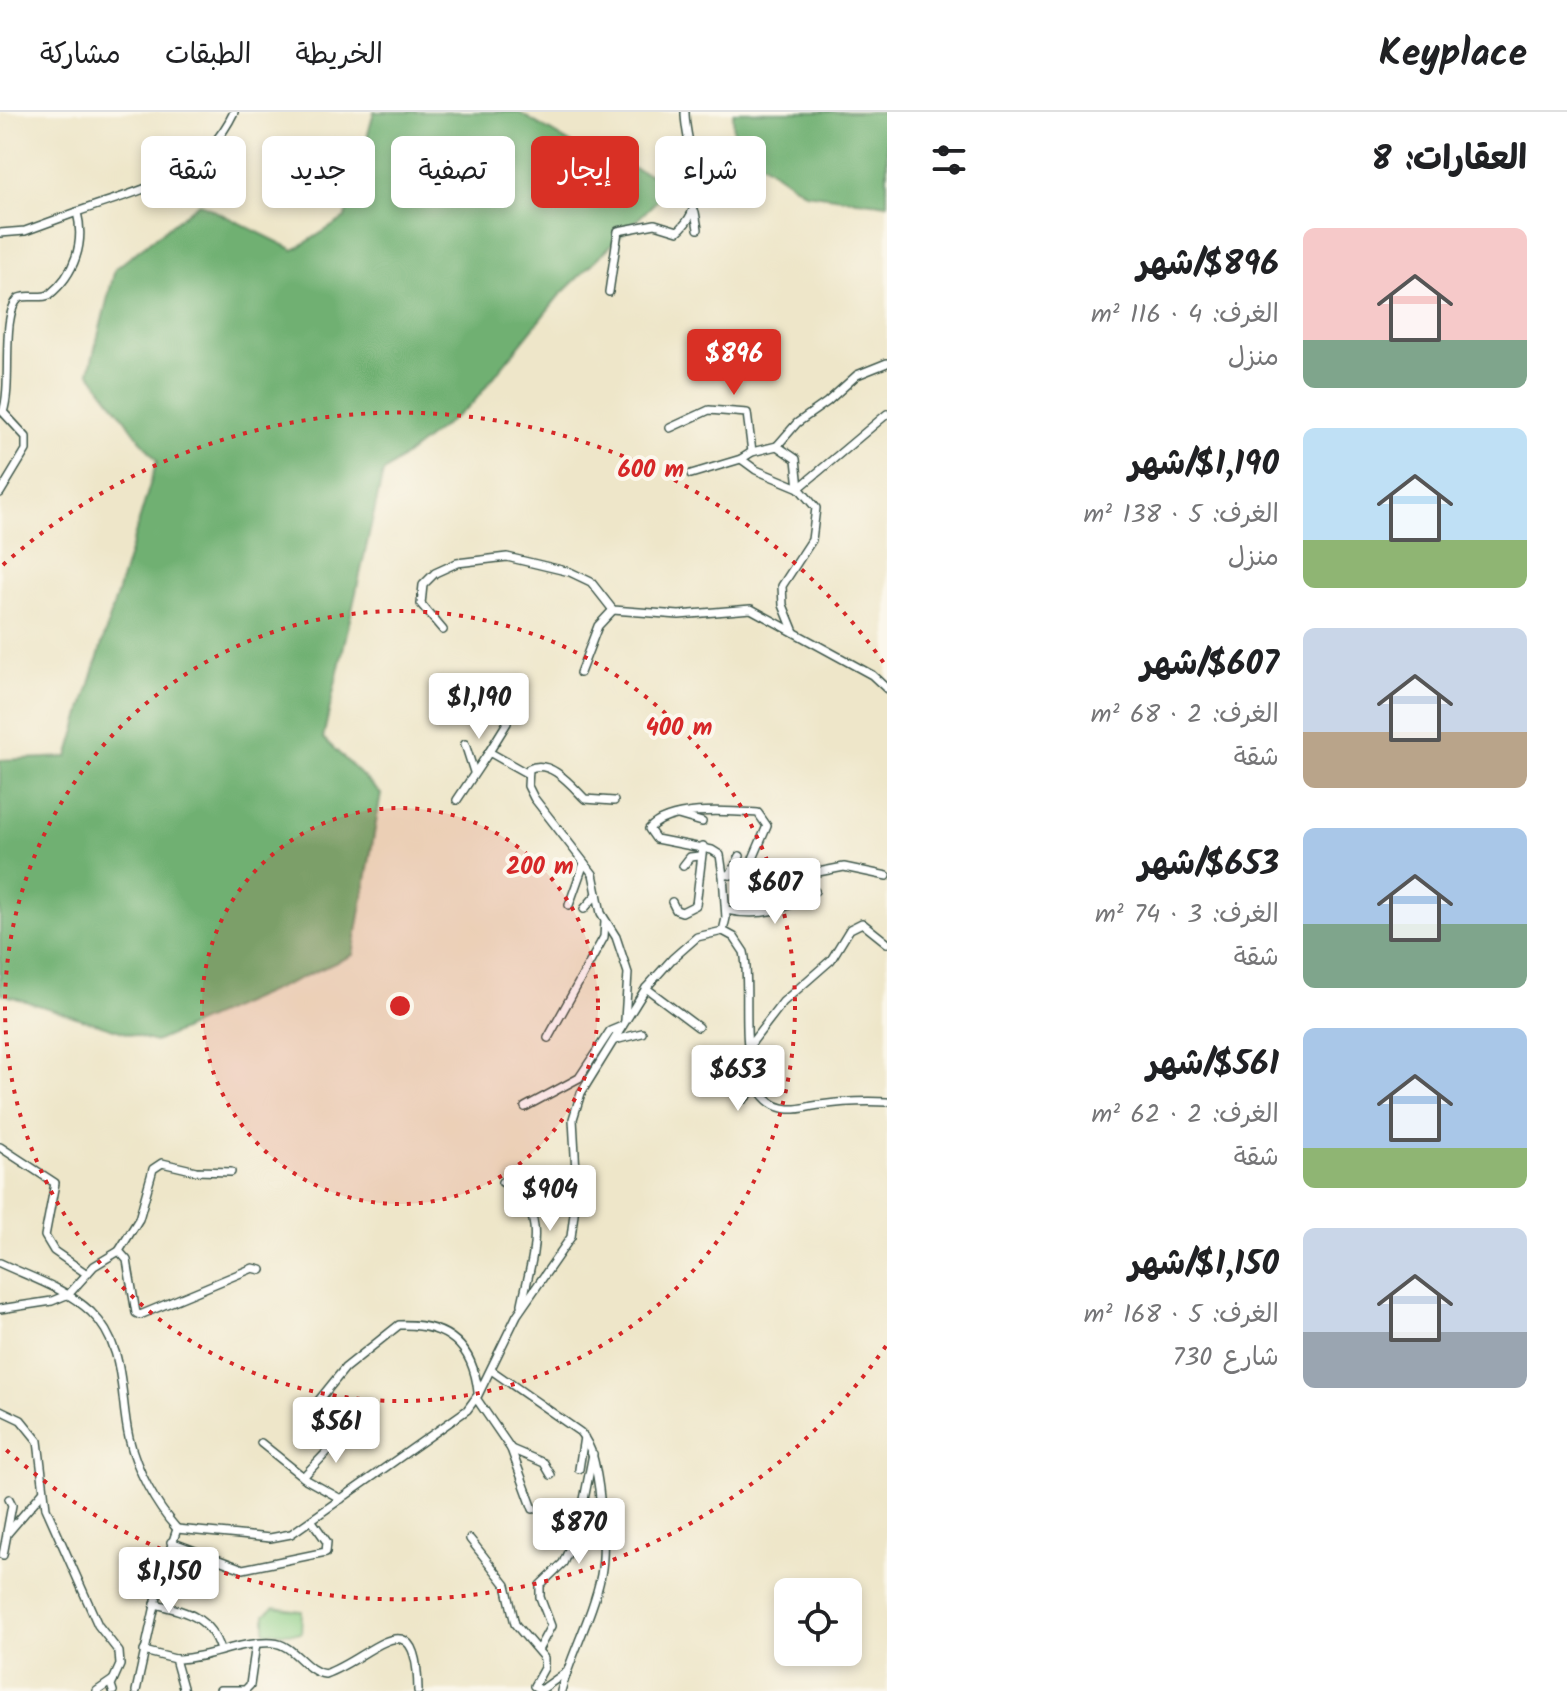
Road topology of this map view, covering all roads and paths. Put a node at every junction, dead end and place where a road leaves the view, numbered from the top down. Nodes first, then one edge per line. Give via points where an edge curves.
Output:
1 (234, 112) edge
2 (685, 112) edge
3 (77, 212) junction
4 (695, 212) junction
5 (698, 229) dead end
6 (0, 233) edge
7 (609, 292) dead end
8 (887, 363) edge
9 (887, 414) edge
10 (670, 428) dead end
11 (777, 446) junction
12 (752, 452) junction
13 (741, 459) junction
14 (691, 474) dead end
15 (799, 488) junction
16 (0, 493) edge
17 (613, 610) junction
18 (443, 630) dead end
19 (794, 632) junction
20 (580, 673) dead end
21 (887, 689) edge
22 (507, 723) dead end
23 (465, 744) dead end
24 (489, 752) junction
25 (474, 772) junction
26 (528, 774) junction
27 (457, 800) dead end
28 (614, 801) dead end
29 (676, 814) junction
30 (702, 822) dead end
31 (703, 846) junction
32 (700, 856) junction
33 (740, 856) dead end
34 (584, 863) junction
35 (683, 866) dead end
36 (727, 875) junction
37 (746, 875) junction
38 (887, 876) edge
39 (815, 891) dead end
40 (597, 894) junction
41 (672, 902) dead end
42 (569, 905) dead end
43 (584, 909) dead end
44 (726, 910) junction
45 (605, 921) junction
46 (723, 931) junction
47 (887, 943) edge
48 (646, 988) junction
49 (624, 1024) junction
50 (698, 1027) dead end
51 (642, 1033) dead end
52 (548, 1038) dead end
53 (615, 1040) junction
54 (749, 1047) junction
55 (715, 1082) dead end
56 (756, 1087) junction
57 (887, 1102) edge
58 (525, 1107) dead end
59 (0, 1147) edge
60 (231, 1172) dead end
61 (502, 1182) dead end
62 (119, 1251) junction
63 (0, 1263) edge
64 (261, 1270) dead end
65 (87, 1274) junction
66 (69, 1294) junction
67 (0, 1309) edge
68 (520, 1310) junction
69 (491, 1370) junction
70 (477, 1396) junction
71 (0, 1410) edge
72 (307, 1415) dead end
73 (347, 1431) dead end
74 (584, 1437) junction
75 (261, 1443) dead end
76 (511, 1449) junction
77 (593, 1454) junction
78 (579, 1469) dead end
79 (551, 1475) dead end
80 (303, 1477) junction
81 (42, 1493) junction
82 (9, 1499) dead end
83 (341, 1499) junction
84 (533, 1509) dead end
85 (312, 1521) junction
86 (177, 1529) junction
87 (7, 1534) junction
88 (470, 1539) dead end
89 (171, 1542) junction
90 (3, 1555) dead end
91 (155, 1604) junction
92 (256, 1644) junction
93 (220, 1650) junction
94 (538, 1650) junction
95 (144, 1651) junction
96 (175, 1659) junction
97 (565, 1673) junction
98 (113, 1680) junction
99 (220, 1690) edge
100 (97, 1691) edge
101 (113, 1691) edge
102 (136, 1691) edge
103 (184, 1691) edge
104 (418, 1691) edge
105 (561, 1691) edge

1 - 3 street via 204,156 178,175
2 - 4 street via 697,181
3 - 6 street via 25,231
3 - 16 street via 81,239 65,279 45,297 17,299 4,325 8,390 3,412 26,437 26,450
4 - 5 street
4 - 7 street via 678,231 659,224 618,231
8 - 11 street via 857,375
9 - 15 street
10 - 12 street via 709,410 747,413
11 - 12 street
11 - 15 street via 796,459
12 - 13 street
13 - 14 street
13 - 15 street
15 - 19 street via 816,508 812,540 782,586
17 - 18 street via 591,582 507,557 457,563 423,585 421,604
17 - 19 street via 679,615 751,609
17 - 20 street via 598,626
19 - 21 street via 872,675
22 - 24 street
23 - 25 street
24 - 25 street
24 - 26 street
25 - 27 street
26 - 28 street via 539,765 566,779 585,799
26 - 34 street via 534,798
29 - 30 street
29 - 31 street via 654,824 651,835
29 - 37 street via 758,813 767,826
31 - 32 street
31 - 36 street via 720,855
32 - 35 street via 690,857
32 - 41 street via 696,905 682,912
33 - 36 street
34 - 40 street via 593,874
34 - 42 street
36 - 37 street
36 - 44 street
37 - 38 street via 844,867
39 - 44 street via 766,913
40 - 43 street
40 - 45 street
44 - 46 street
45 - 49 street via 628,973
45 - 52 street via 604,937
46 - 48 street via 697,937
46 - 54 street via 740,945 746,961
47 - 54 street via 862,923 850,929 831,960 783,1002
48 - 49 street
48 - 50 street
49 - 53 street
49 - 58 street via 610,1031 579,1078
51 - 53 street
53 - 68 street via 575,1107 577,1190 571,1237
54 - 56 street
55 - 56 street via 744,1099
56 - 57 street via 766,1101 789,1109
59 - 65 street via 55,1183 45,1236 54,1251
60 - 62 street via 156,1166 139,1219
61 - 68 street via 526,1198 533,1219 533,1254
62 - 64 street via 127,1260 140,1315 253,1268
62 - 65 street
63 - 66 street
65 - 66 street
66 - 67 street
66 - 86 street via 94,1315 115,1349 136,1461
68 - 69 street
69 - 70 street
69 - 74 street
70 - 72 street via 472,1360 460,1345 441,1331 399,1325 345,1368
70 - 76 street
70 - 83 street via 453,1422
71 - 81 street via 21,1420 38,1441
73 - 80 street
74 - 77 street
74 - 78 street
75 - 80 street
76 - 79 street via 544,1463
76 - 84 street
77 - 94 street via 578,1530 563,1563 540,1585 551,1626
77 - 97 street via 602,1565
80 - 83 street
81 - 87 street
81 - 98 street via 98,1625 119,1652
82 - 87 street
83 - 85 street
85 - 86 street via 279,1538
85 - 89 street via 327,1542 326,1552 253,1569 235,1568
86 - 89 street
87 - 90 street
88 - 94 street via 506,1585 515,1624
89 - 91 street
91 - 93 street via 200,1619 213,1630
91 - 95 street
92 - 93 street
92 - 99 street via 250,1685 245,1690
92 - 104 street via 281,1645 325,1674 377,1645 408,1641 417,1654
93 - 96 street
94 - 97 street via 545,1663 533,1684 537,1690
95 - 96 street
95 - 102 street
96 - 103 street
97 - 105 street
98 - 100 street
98 - 101 street

